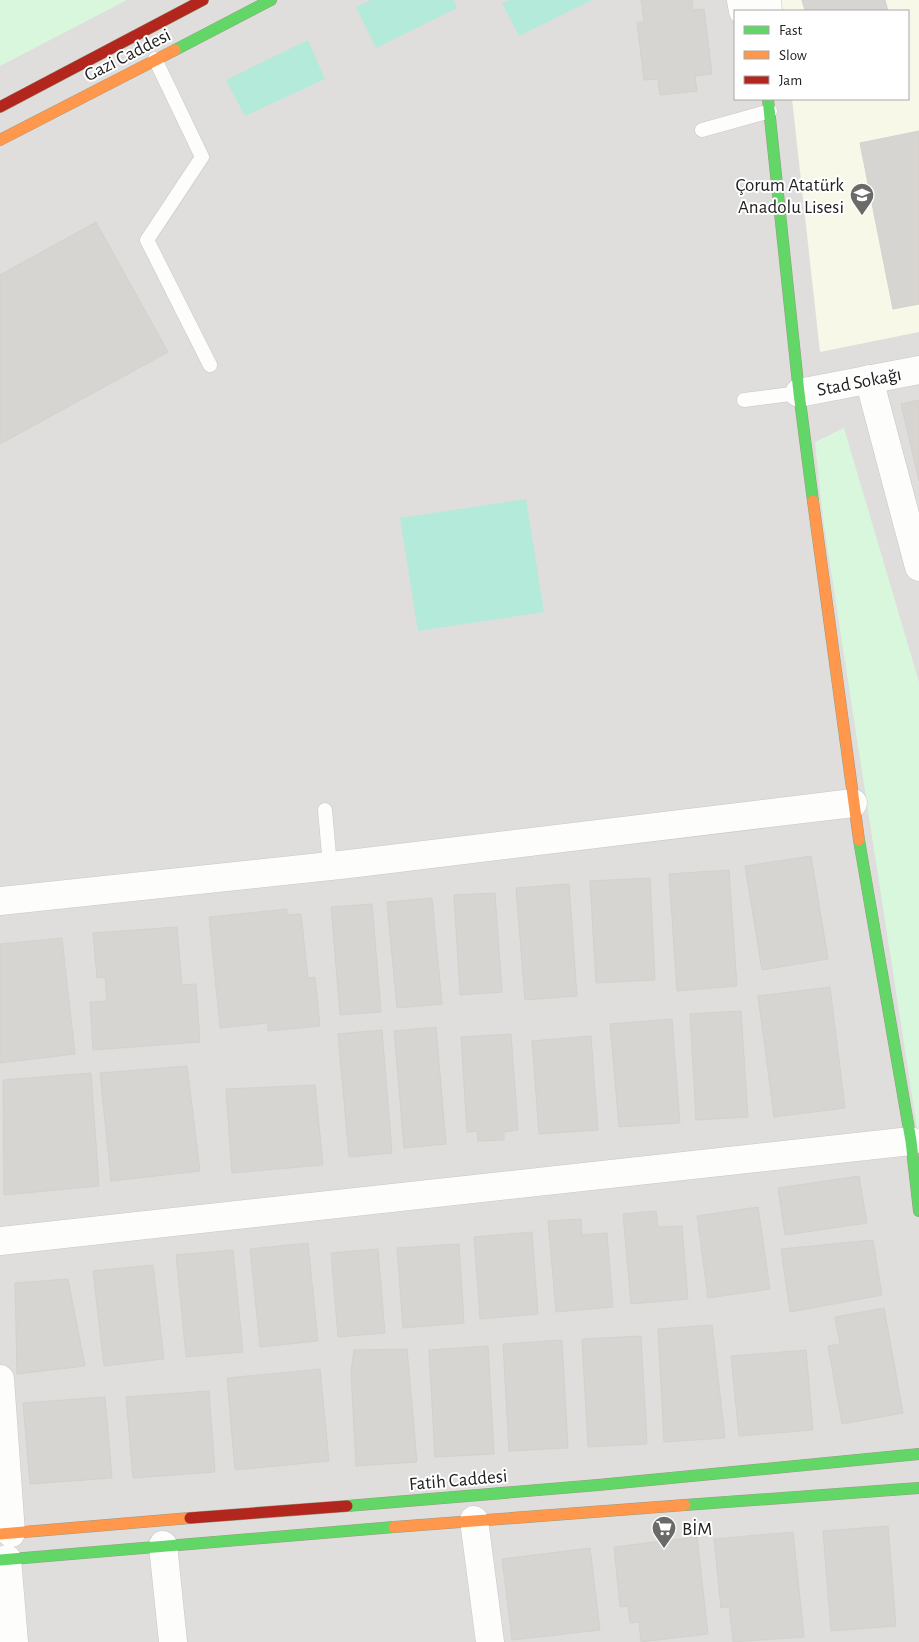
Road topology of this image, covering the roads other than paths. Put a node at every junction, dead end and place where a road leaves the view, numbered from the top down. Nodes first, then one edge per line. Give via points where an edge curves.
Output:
1 (203, 0) edge
2 (271, 0) edge
3 (155, 59) junction
4 (769, 105) edge
5 (0, 107) edge
6 (702, 130) dead end
7 (0, 140) edge
8 (210, 365) dead end
9 (919, 370) edge
10 (869, 380) junction
11 (799, 393) junction
12 (744, 400) dead end
13 (919, 568) edge
14 (853, 803) junction
15 (325, 810) dead end
16 (330, 866) junction
17 (0, 901) edge
18 (911, 1141) junction
19 (919, 1211) edge
20 (0, 1241) edge
21 (0, 1379) edge
22 (919, 1454) edge
23 (919, 1488) edge
24 (474, 1520) junction
25 (163, 1545) junction
26 (5, 1546) edge
27 (14, 1642) edge
28 (172, 1642) edge
29 (490, 1642) edge

1 - 5 main road, Gazi Caddesi
2 - 3 main road, Gazi Caddesi
3 - 7 main road, Gazi Caddesi
3 - 8 lane via 202,157 147,240
4 - 6 lane
4 - 11 main road
9 - 10 street, Stad Sokağı
10 - 11 street, Stad Sokağı
10 - 13 street
11 - 12 lane
11 - 14 main road
14 - 16 street
14 - 18 main road
15 - 16 lane
16 - 17 street
18 - 19 main road
18 - 20 street
21 - 26 street
22 - 26 main road, Fatih Caddesi
23 - 24 main road
24 - 25 main road
24 - 29 street
25 - 26 main road
25 - 28 street
26 - 27 street

